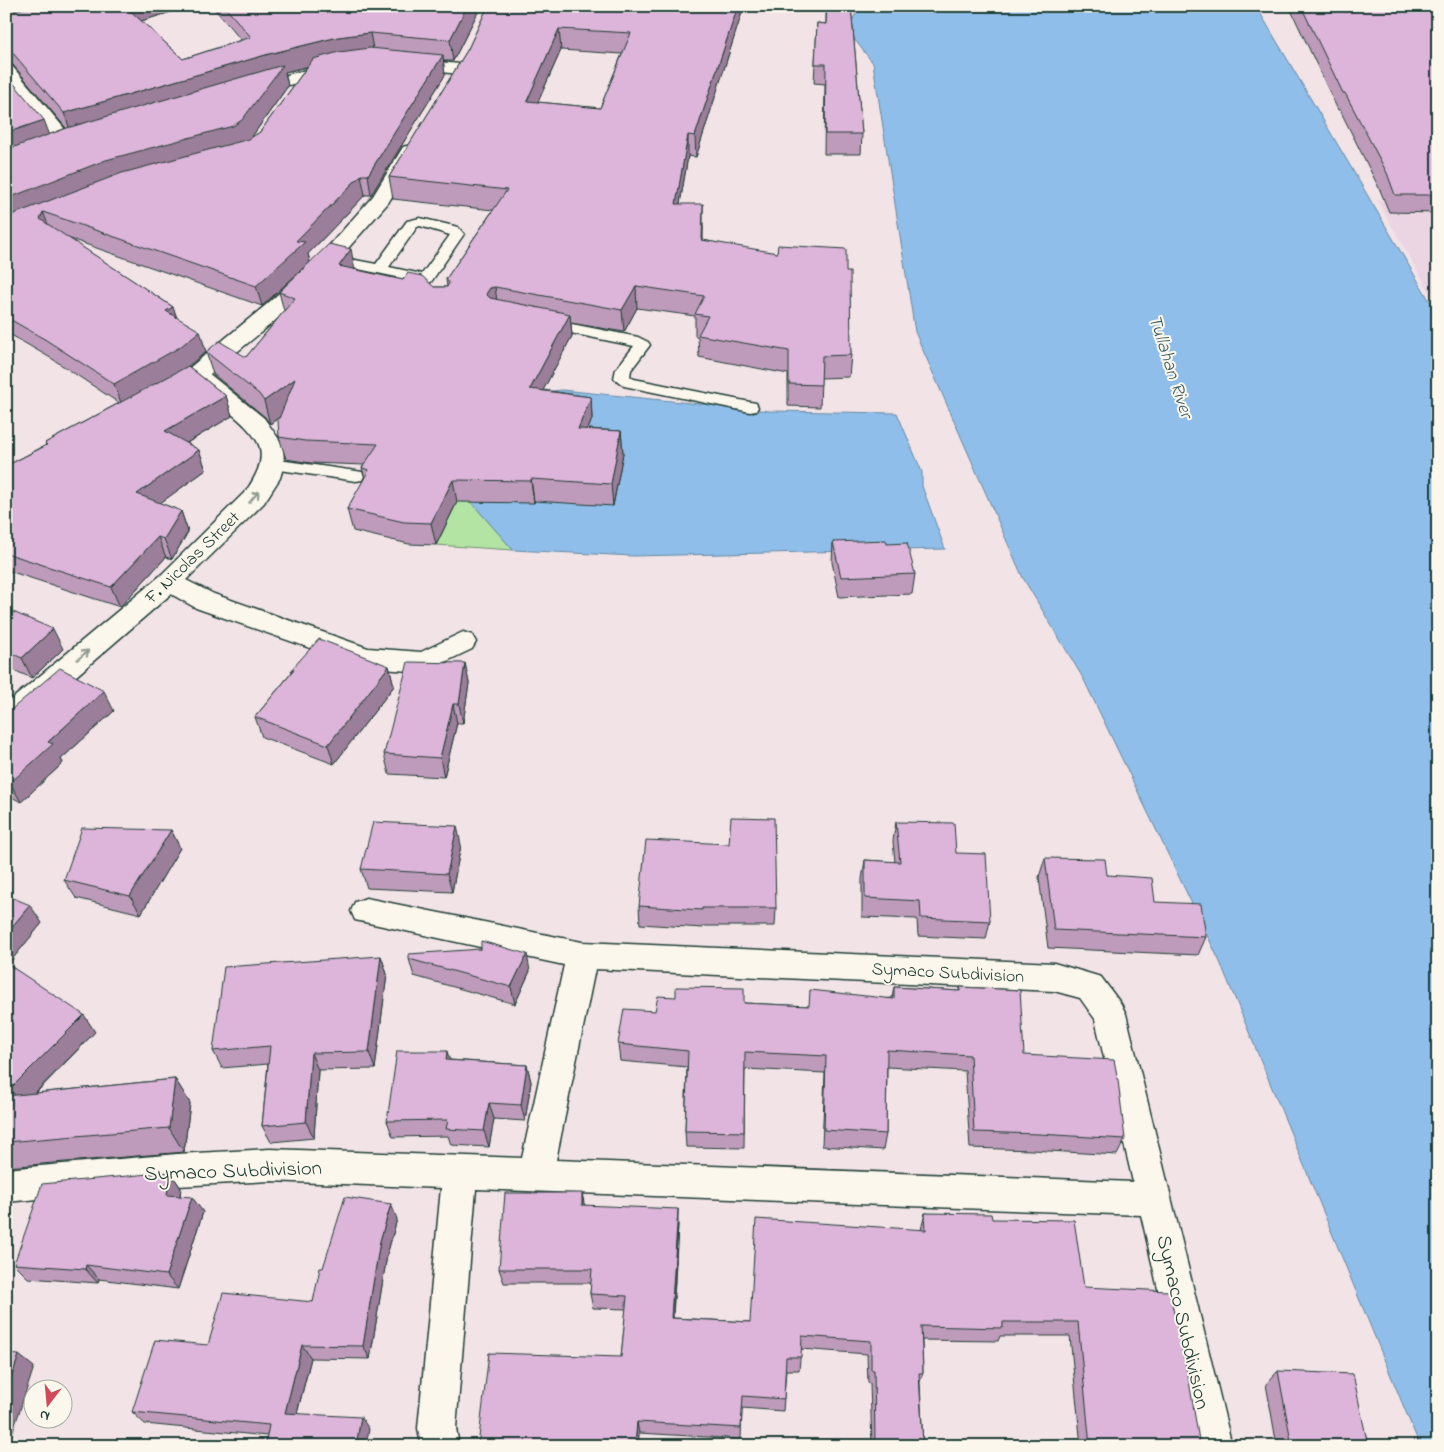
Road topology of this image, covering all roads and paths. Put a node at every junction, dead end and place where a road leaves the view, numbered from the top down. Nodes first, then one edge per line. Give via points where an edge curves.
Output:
1 (393, 63) edge
2 (351, 64) edge
3 (459, 69) edge
4 (6, 70) edge
5 (310, 74) junction
6 (233, 95) edge
7 (294, 96) edge
8 (423, 132) edge
9 (85, 139) edge
10 (328, 259) junction
11 (380, 269) junction
12 (426, 279) junction
13 (432, 293) edge
14 (536, 322) edge
15 (196, 374) junction
16 (149, 401) edge
17 (750, 407) dead end
18 (272, 464) junction
19 (356, 476) dead end
20 (169, 582) junction
21 (463, 642) dead end
22 (6, 720) edge
23 (366, 911) dead end
24 (582, 955) junction
25 (460, 1172) junction
26 (536, 1174) junction
27 (6, 1186) edge
28 (1154, 1199) junction
29 (440, 1446) edge
30 (1213, 1446) edge

1 - 3 street
2 - 5 street
4 - 9 street via 58,148
5 - 6 street
5 - 7 street
8 - 10 street via 381,199
10 - 11 lane
10 - 15 street via 274,310
11 - 12 lane
11 - 12 lane via 412,224 420,222 453,230 457,234
12 - 13 lane
14 - 17 lane via 643,345 624,369 622,378 628,383
15 - 16 street
15 - 18 street via 256,423 271,445
18 - 19 lane
20 -> 18 street, F. Nicolas Street via 255,497 268,478
20 - 21 street via 205,601 367,658 424,662
22 -> 20 street, F. Nicolas Street
23 - 24 street, Symaco Subdivision
24 - 26 street
24 - 28 street, Symaco Subdivision via 1054,977 1090,987 1110,1014
25 - 26 street, Symaco Subdivision
25 - 27 street, Symaco Subdivision via 270,1165
25 - 29 street via 438,1428
26 - 28 street, Symaco Subdivision
28 - 30 street, Symaco Subdivision

